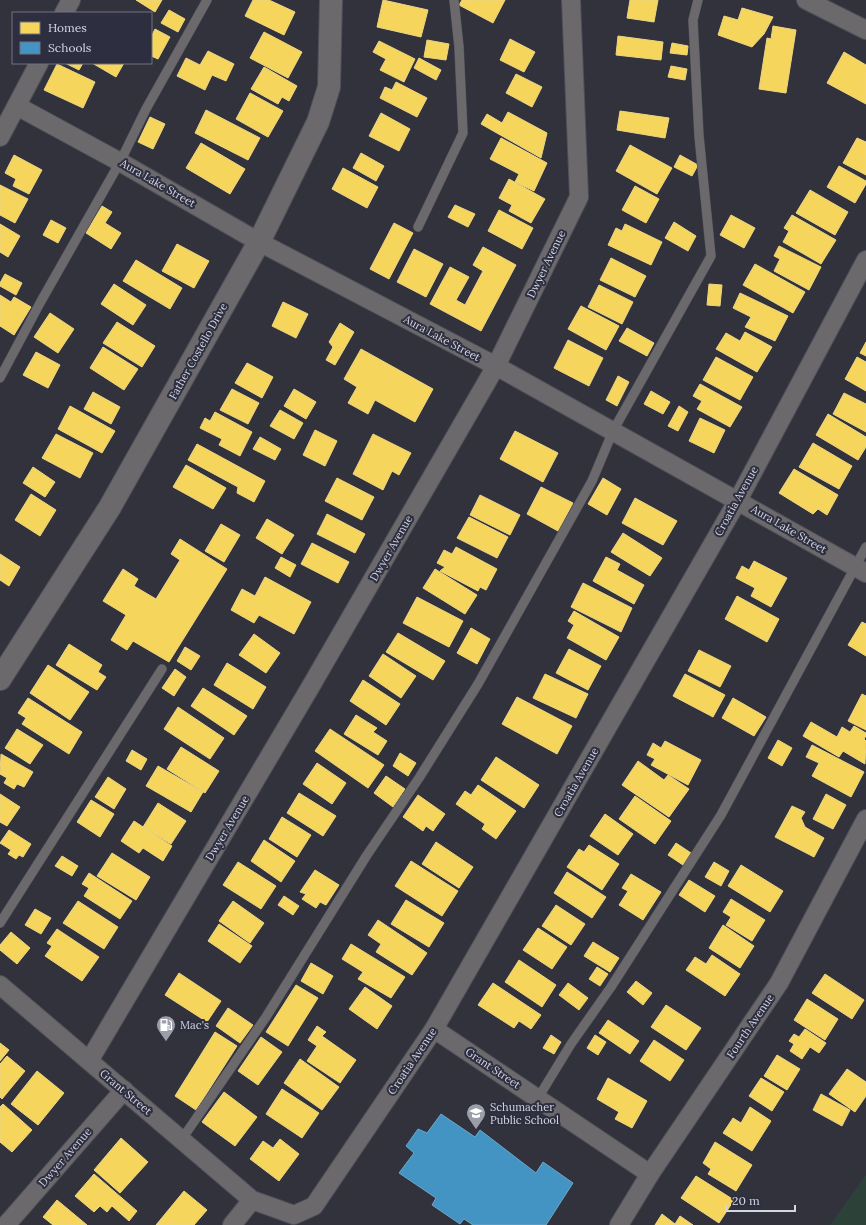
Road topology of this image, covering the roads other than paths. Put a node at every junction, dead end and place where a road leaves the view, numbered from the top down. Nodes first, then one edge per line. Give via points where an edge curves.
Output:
1 (71, 0) edge
2 (207, 0) edge
3 (331, 0) edge
4 (454, 0) edge
5 (571, 0) edge
6 (698, 0) edge
7 (806, 0) edge
8 (65, 12) edge
9 (866, 30) edge
10 (38, 64) edge
11 (17, 106) junction
12 (0, 137) edge
13 (120, 162) junction
14 (418, 227) dead end
15 (259, 242) junction
16 (866, 260) edge
17 (496, 366) junction
18 (0, 378) edge
19 (613, 430) junction
20 (738, 500) junction
21 (866, 547) edge
22 (861, 570) edge
23 (162, 669) dead end
24 (0, 679) edge
25 (866, 819) edge
26 (0, 923) edge
27 (0, 985) edge
28 (434, 1029) junction
29 (89, 1061) junction
30 (124, 1090) junction
31 (538, 1098) junction
32 (182, 1140) junction
33 (650, 1174) junction
34 (252, 1200) junction
35 (6, 1225) edge
36 (232, 1225) edge
37 (620, 1225) edge

1 - 8 street
2 - 13 lane via 146,108
3 - 15 street, Father Costello Drive via 329,87 318,122
4 - 14 lane via 463,133
5 - 17 street, Dwyer Avenue via 579,197
6 - 19 lane via 692,20 711,256
7 - 9 street
10 - 11 street
11 - 12 street
11 - 13 street, Aura Lake Street
13 - 15 street, Aura Lake Street
13 - 18 lane
15 - 17 street, Aura Lake Street
15 - 24 street, Father Costello Drive via 110,506
16 - 20 street, Croatia Avenue
17 - 19 street, Aura Lake Street
17 - 29 street, Dwyer Avenue via 311,686
19 - 20 street, Aura Lake Street
19 - 32 lane via 592,481 478,684 266,1017
20 - 22 street, Aura Lake Street
20 - 28 street, Croatia Avenue
21 - 22 lane
22 - 31 lane via 721,815
23 - 26 lane
25 - 33 street, Fourth Avenue via 779,983
27 - 29 street, Grant Street
28 - 31 street, Grant Street
28 - 34 street, Croatia Avenue via 314,1206 294,1215
29 - 30 street, Grant Street
30 - 32 street, Grant Street
30 - 35 street, Dwyer Avenue
31 - 33 street, Grant Street
32 - 34 street, Grant Street
33 - 37 street, Fourth Avenue
34 - 36 street

